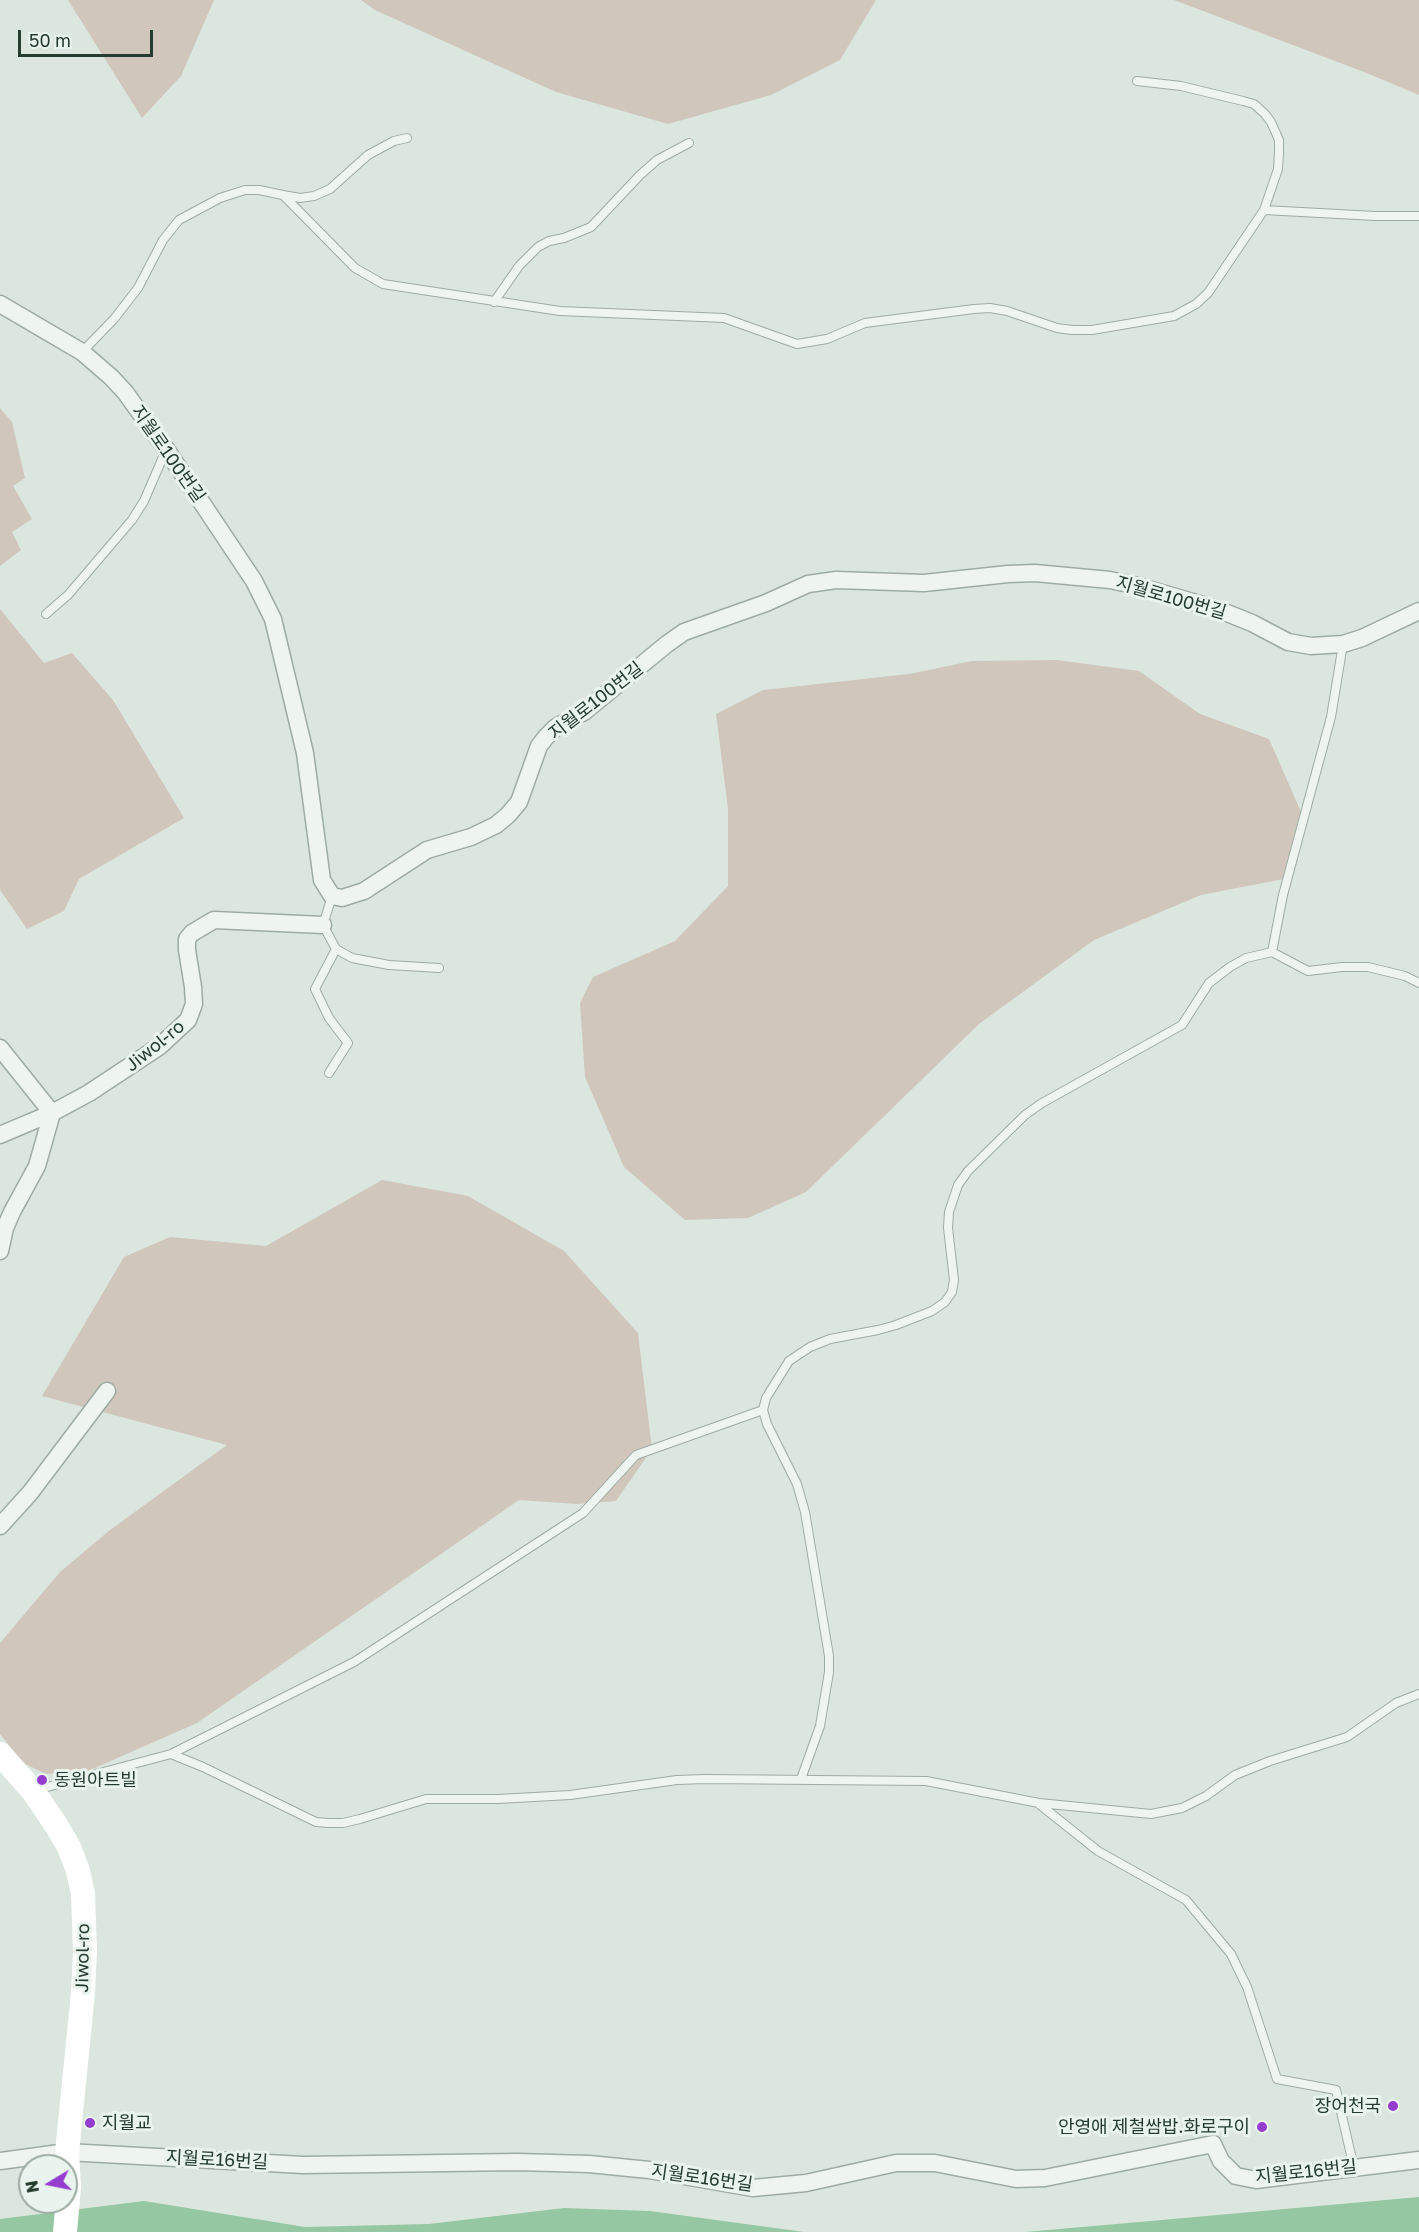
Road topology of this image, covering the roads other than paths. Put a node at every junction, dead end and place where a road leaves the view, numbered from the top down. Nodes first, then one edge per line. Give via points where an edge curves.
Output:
1 (1137, 81) dead end
2 (407, 138) dead end
3 (689, 143) dead end
4 (283, 195) junction
5 (1264, 210) junction
6 (1419, 216) edge
7 (494, 302) junction
8 (0, 304) edge
9 (82, 352) junction
10 (166, 449) junction
11 (1419, 611) edge
12 (46, 614) dead end
13 (1343, 644) junction
14 (333, 896) junction
15 (323, 925) junction
16 (336, 949) junction
17 (1272, 952) junction
18 (439, 968) dead end
19 (1419, 983) edge
20 (0, 1048) edge
21 (329, 1073) dead end
22 (52, 1113) junction
23 (0, 1135) edge
24 (0, 1251) edge
25 (107, 1391) dead end
26 (763, 1410) junction
27 (0, 1527) edge
28 (1419, 1694) edge
29 (0, 1754) edge
30 (171, 1754) junction
31 (801, 1779) junction
32 (33, 1791) junction
33 (1039, 1803) junction
34 (68, 2152) junction
35 (1419, 2160) edge
36 (0, 2161) edge
37 (1354, 2168) junction
38 (65, 2232) edge

1 - 5 lane via 1243,100 1265,114 1279,140 1279,153 1278,169
2 - 4 lane via 368,156 330,189 300,198
3 - 7 lane via 657,160 591,227 538,247
4 - 7 lane via 355,268 383,284
4 - 9 lane via 245,190 220,198 179,220 138,288
5 - 6 lane
5 - 7 lane via 1219,278 1196,304 1174,316 1092,330 1057,328 990,308 865,323 827,339 797,344 724,318 560,311
8 - 9 street, 지월로100번길
9 - 10 street, 지월로100번길 via 125,392
10 - 12 lane via 132,520 68,595
10 - 14 street, 지월로100번길 via 254,581 273,619 305,753 322,880
11 - 13 street, 지월로100번길
13 - 14 street, 지월로100번길 via 1299,645 1216,609 1110,580 1035,573 924,583 836,580 808,584 684,632 584,712 556,727 539,747 519,802 496,825 427,850 364,891 342,898
13 - 17 lane via 1331,717 1283,895
14 - 15 lane
15 - 16 lane
15 - 22 street, Jiwol-ro via 214,920 192,933 187,939 194,1004 189,1020 124,1071
16 - 18 lane via 352,958 389,965
16 - 21 lane via 315,989 329,1018 348,1043
17 - 19 lane via 1308,971 1368,967
17 - 26 lane via 1246,958 1218,975 1190,1016 1170,1033 1025,1115 957,1185 948,1228 954,1280 945,1302 896,1325 810,1347 789,1361 765,1398
20 - 22 street
22 - 23 street, Jiwol-ro
22 - 24 street via 37,1167 12,1212
25 - 27 street
26 - 30 lane via 636,1455 583,1513 354,1662
26 - 31 lane via 806,1512 829,1656 820,1726
28 - 33 lane via 1396,1703 1347,1737 1236,1775 1182,1808 1151,1814
29 - 32 street, Jiwol-ro
30 - 31 lane via 316,1822 328,1823 360,1819 426,1799 570,1795 677,1780
30 - 32 lane
31 - 33 lane via 926,1781
32 - 34 street, Jiwol-ro via 69,1847 83,1894 83,1993
33 - 37 lane via 1098,1851 1186,1900 1231,1954 1247,1987 1277,2079 1336,2090
34 - 36 street
34 - 37 street, 지월로16번길 via 303,2165 589,2164 753,2188 806,2183 896,2163 936,2163 1016,2179 1045,2178 1213,2144 1221,2161 1236,2176 1256,2180
34 - 38 street, Jiwol-ro
35 - 37 street, 지월로16번길

